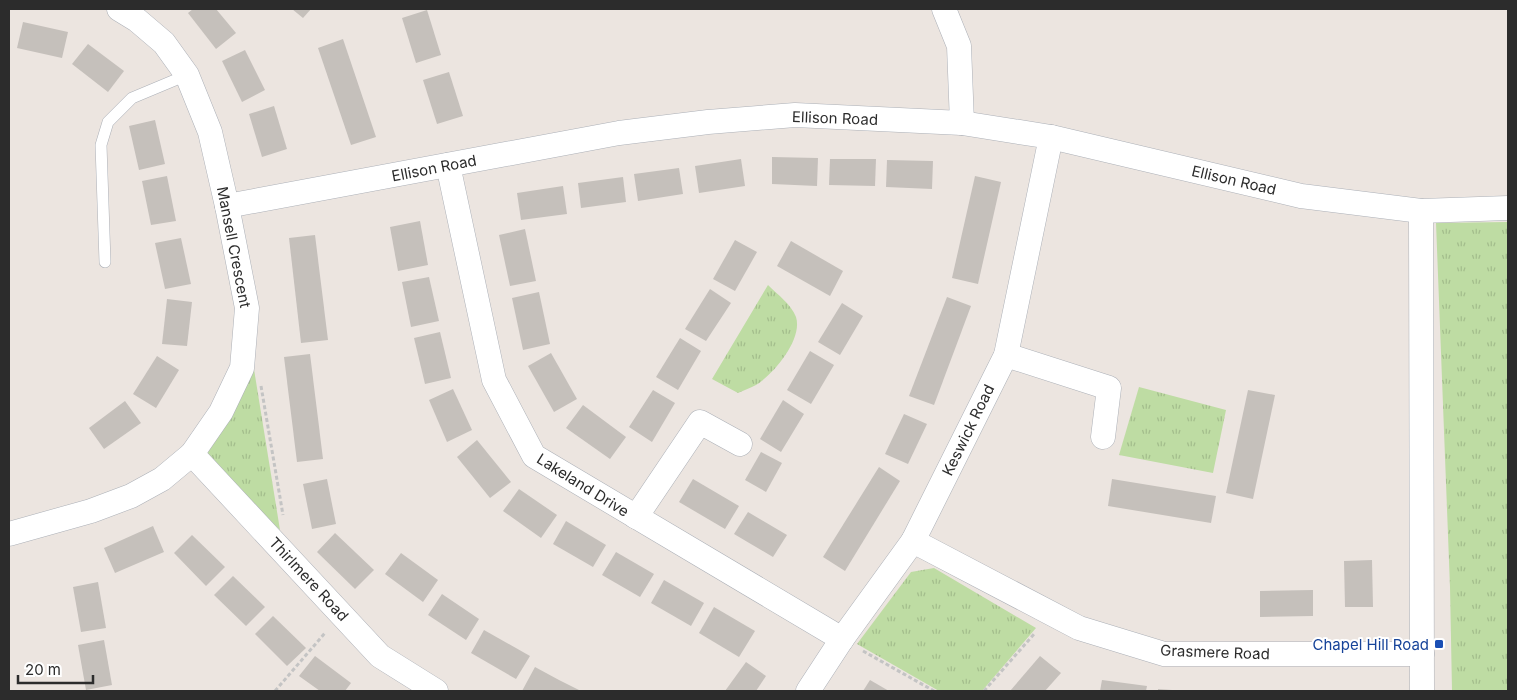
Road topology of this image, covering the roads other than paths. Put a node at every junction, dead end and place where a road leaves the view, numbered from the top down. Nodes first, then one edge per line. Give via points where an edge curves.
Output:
1 (944, 9) edge
2 (134, 12) edge
3 (187, 76) junction
4 (962, 123) junction
5 (1051, 137) junction
6 (448, 165) junction
7 (227, 206) junction
8 (1508, 208) edge
9 (1431, 210) junction
10 (105, 262) dead end
11 (1006, 355) junction
12 (1104, 437) dead end
13 (740, 444) dead end
14 (192, 454) junction
15 (636, 517) junction
16 (9, 534) edge
17 (913, 541) junction
18 (842, 639) junction
19 (1422, 654) junction
20 (436, 691) edge
21 (808, 691) edge
22 (1422, 691) edge

1 - 4 street via 959,46
2 - 3 street, Mansell Crescent via 164,43
3 - 7 street, Mansell Crescent via 210,132
3 - 10 lane via 132,98 108,122 101,145
4 - 5 street, Ellison Road
4 - 6 street, Ellison Road via 795,115 727,120 619,133
5 - 9 street, Ellison Road via 1301,196
5 - 11 street, Keswick Road
6 - 7 street, Ellison Road
6 - 15 street, Lakeland Drive via 494,380 534,456
7 - 14 street, Mansell Crescent via 247,308 242,368 221,412
8 - 9 street, Ellison Road
9 - 19 street
11 - 12 street via 1109,388
11 - 17 street, Keswick Road
13 - 15 street via 700,422
14 - 16 street, Mansell Crescent via 162,479 131,496
14 - 20 street, Thirlmere Road via 380,656
15 - 18 street, Lakeland Drive
17 - 18 street, Keswick Road
17 - 19 street, Grasmere Road via 1079,628 1164,654
18 - 21 street, Keswick Road
19 - 22 street

